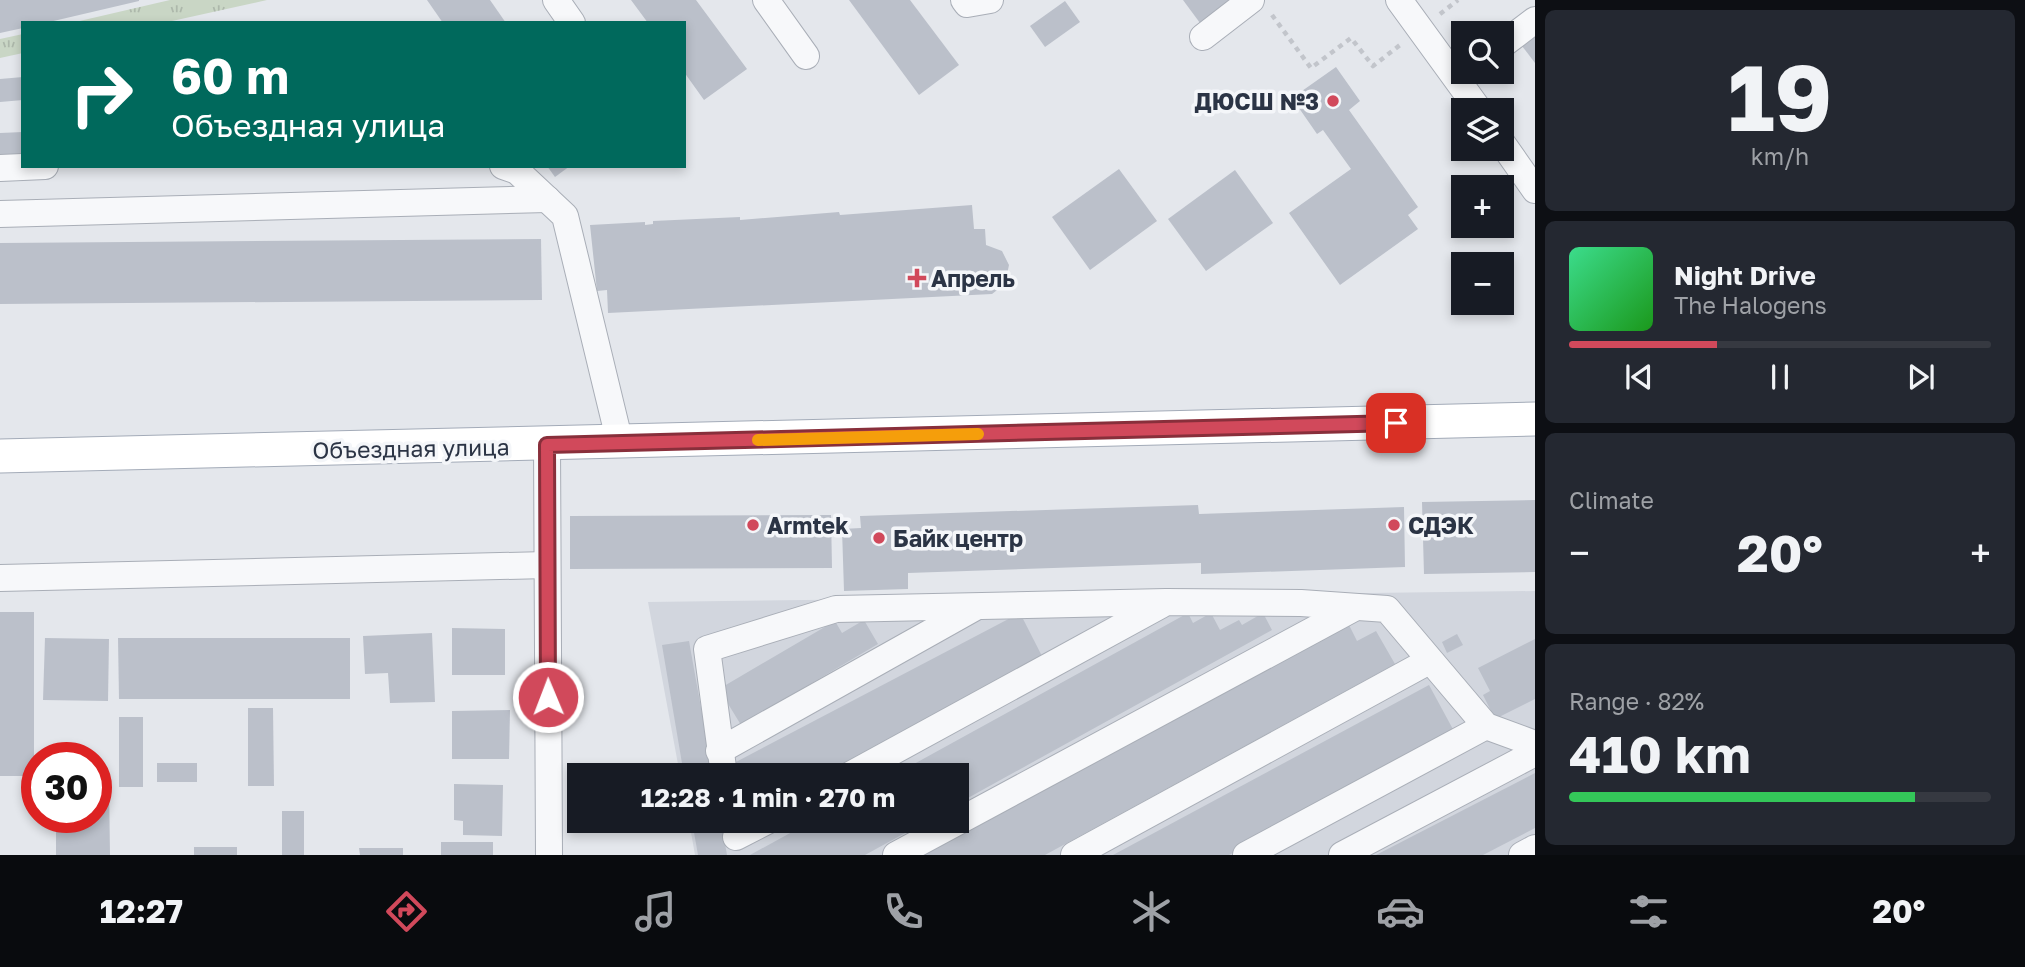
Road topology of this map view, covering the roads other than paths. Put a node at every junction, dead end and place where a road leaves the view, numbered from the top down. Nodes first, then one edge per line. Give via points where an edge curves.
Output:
1 (556, 0) edge
2 (765, 0) edge
3 (964, 0) edge
4 (990, 0) edge
5 (1399, 0) edge
6 (1259, 5) edge
7 (1535, 20) edge
8 (571, 21) edge
9 (1514, 36) edge
10 (1203, 37) dead end
11 (806, 56) dead end
12 (1451, 65) edge
13 (1514, 160) edge
14 (21, 167) edge
15 (0, 168) edge
16 (508, 168) edge
17 (1535, 190) edge
18 (547, 199) junction
19 (0, 214) edge
20 (1535, 419) edge
21 (621, 443) junction
22 (547, 445) junction
23 (0, 456) edge
24 (546, 565) junction
25 (0, 578) edge
26 (1166, 602) junction
27 (978, 607) junction
28 (1356, 607) junction
29 (1429, 661) junction
30 (1535, 723) edge
31 (1486, 726) junction
32 (1523, 740) edge
33 (1535, 753) edge
34 (722, 763) edge
35 (872, 763) edge
36 (1535, 848) edge
37 (549, 855) edge
38 (896, 855) edge
39 (1074, 855) edge
40 (1246, 855) edge
41 (1342, 855) edge
42 (1522, 855) edge

1 - 8 street
2 - 11 street
3 - 4 street via 967,4
5 - 12 street
6 - 10 street
7 - 9 street
13 - 17 street
14 - 15 street
16 - 18 street
18 - 19 street
18 - 21 street via 565,216
20 - 21 main road, Объездная улица
21 - 22 main road, Объездная улица
22 - 23 main road, Объездная улица
22 - 24 street
24 - 25 street
24 - 37 street
26 - 27 street
26 - 28 street
26 - 35 street
27 - 34 street
27 - 34 street via 836,609 707,649
28 - 29 street via 1387,609
28 - 38 street
29 - 31 street
29 - 39 street
30 - 32 street
31 - 32 street
31 - 40 street
33 - 41 street
36 - 42 street

